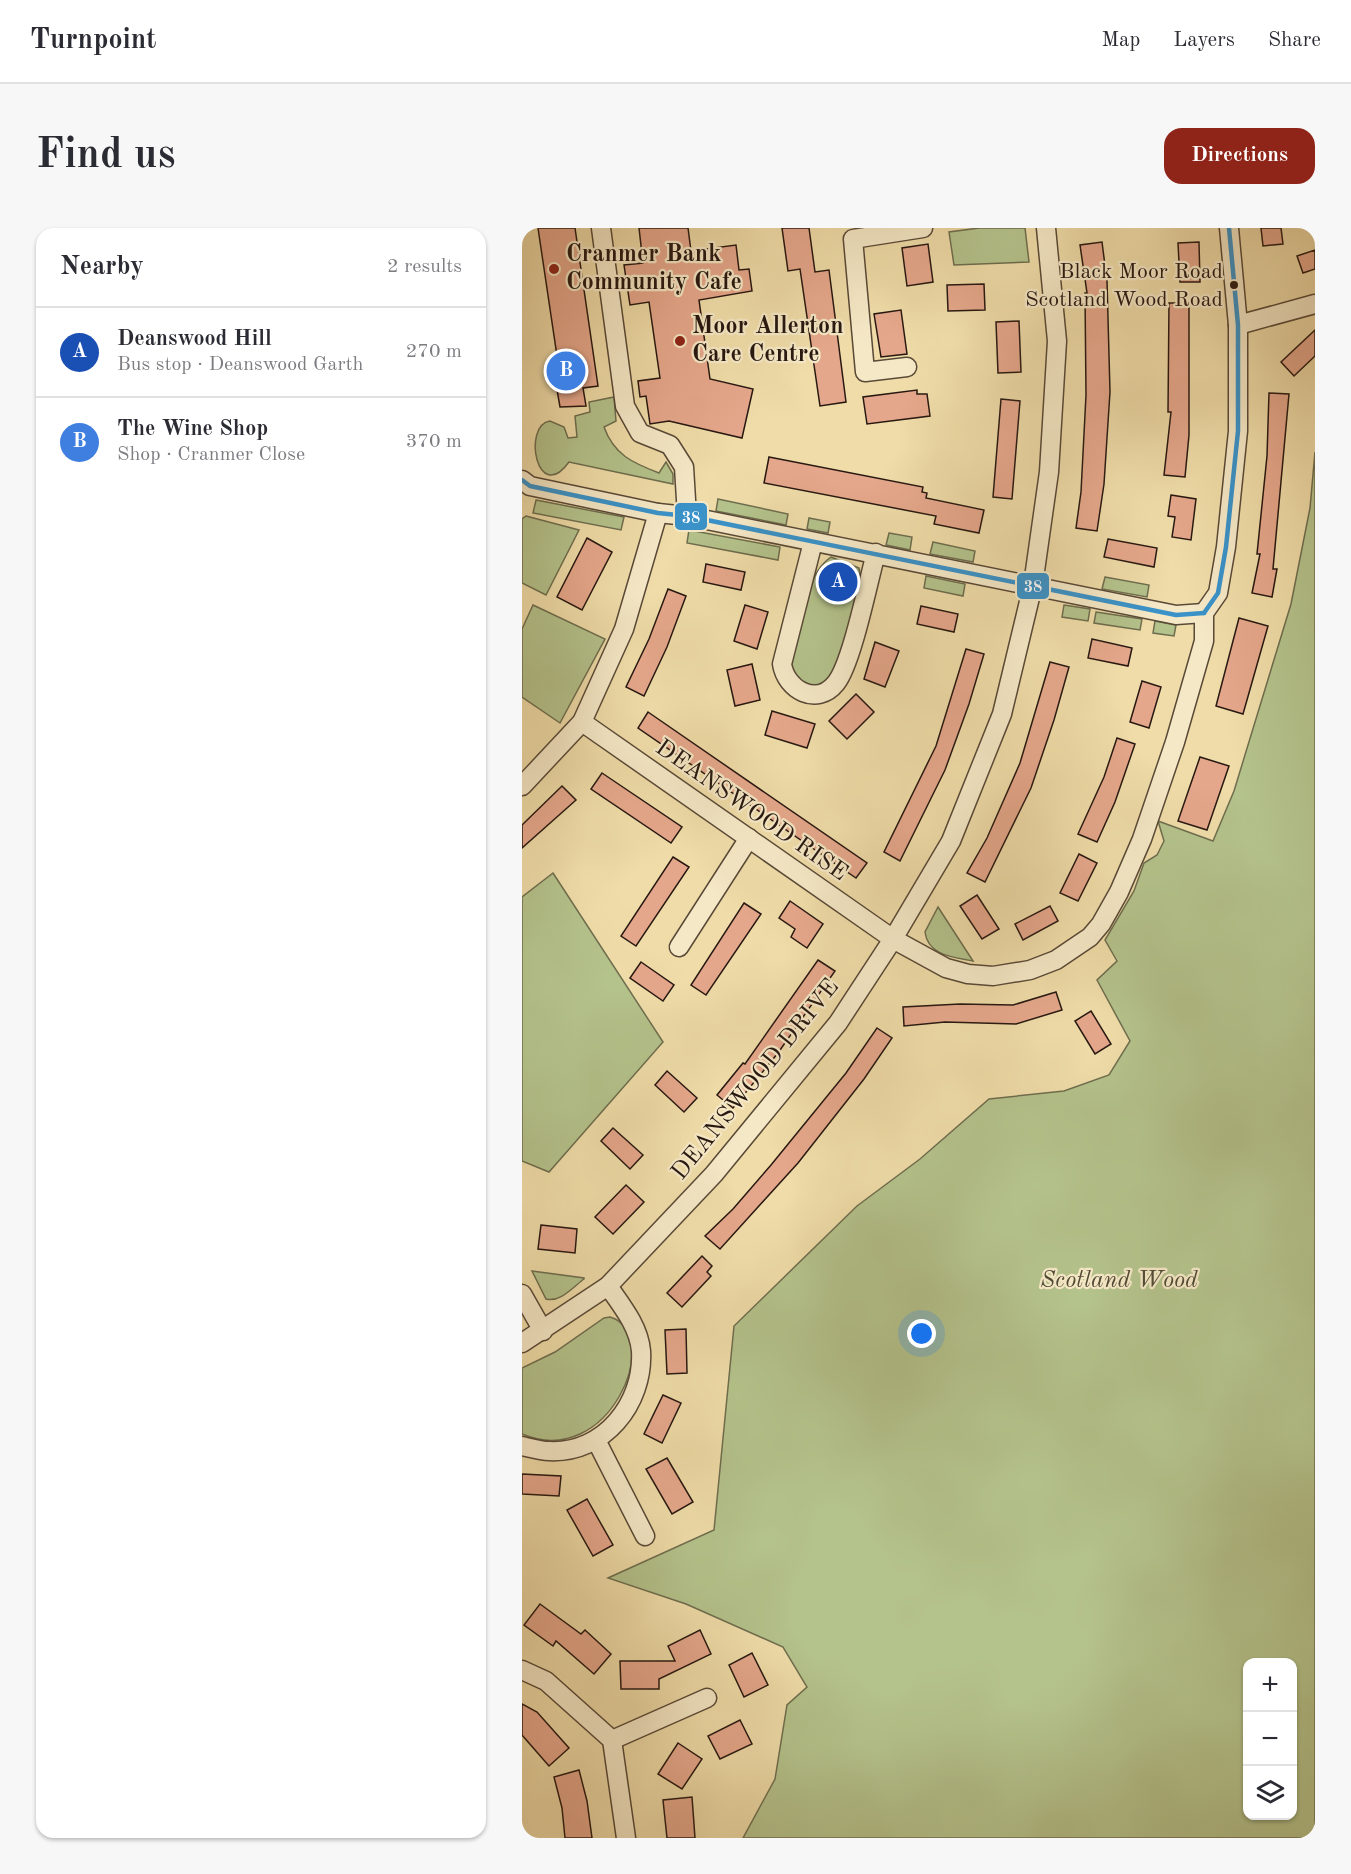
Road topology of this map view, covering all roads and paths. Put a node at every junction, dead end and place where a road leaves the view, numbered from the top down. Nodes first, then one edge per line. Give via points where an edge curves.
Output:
1 (600, 228) edge
2 (923, 228) edge
3 (1046, 228) edge
4 (1229, 228) edge
5 (1315, 304) edge
6 (1238, 325) junction
7 (907, 366) dead end
8 (522, 480) edge
9 (658, 513) junction
10 (687, 516) junction
11 (813, 542) junction
12 (876, 553) junction
13 (1033, 585) junction
14 (1204, 613) junction
15 (582, 722) junction
16 (522, 786) edge
17 (749, 838) junction
18 (893, 939) junction
19 (679, 947) dead end
20 (608, 1286) junction
21 (522, 1294) edge
22 (543, 1331) junction
23 (522, 1343) edge
24 (596, 1440) junction
25 (522, 1446) edge
26 (645, 1536) dead end
27 (522, 1670) edge
28 (707, 1698) dead end
29 (612, 1740) junction
30 (626, 1838) edge

1 - 10 street via 625,406 640,433 670,445 684,466
2 - 7 street via 853,239 865,372
3 - 13 street, DEANSWOOD DRIVE via 1057,341 1049,472
4 - 6 street
5 - 6 street
6 - 14 street via 1238,431 1226,547 1218,593
8 - 9 street via 530,486
9 - 10 street
9 - 15 street via 624,629
10 - 11 street
11 - 12 street
11 - 12 street via 782,664 788,682 804,693 823,693 838,681
12 - 13 street
13 - 14 street via 1176,615
13 - 18 street, DEANSWOOD DRIVE via 1002,714 951,841
14 - 18 street, DEANSWOOD RISE via 1204,641 1159,791 1119,892 1090,937 1044,966 993,976 946,968
15 - 16 street
15 - 17 street, DEANSWOOD RISE
17 - 18 street, DEANSWOOD RISE
17 - 19 street
18 - 20 street, DEANSWOOD DRIVE via 838,1023 714,1174
20 - 22 street, DEANSWOOD DRIVE
20 - 24 street via 632,1320 641,1350 639,1381 628,1409
21 - 22 street
22 - 23 street, DEANSWOOD DRIVE
24 - 25 street via 550,1452
24 - 26 street
27 - 29 street via 546,1681
28 - 29 street
29 - 30 street

